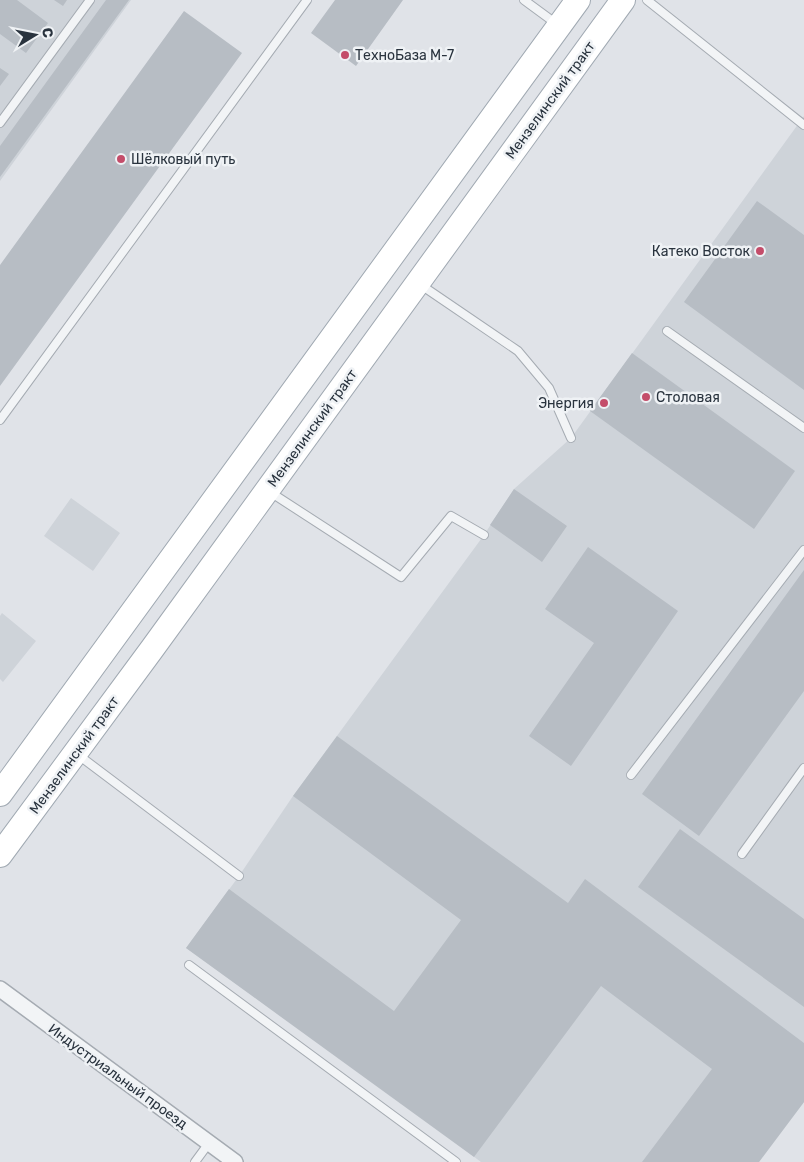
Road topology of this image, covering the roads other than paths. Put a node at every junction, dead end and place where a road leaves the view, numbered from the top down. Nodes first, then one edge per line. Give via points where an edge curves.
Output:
1 (90, 0) edge
2 (306, 0) edge
3 (524, 0) edge
4 (578, 0) edge
5 (623, 0) edge
6 (647, 0) edge
7 (559, 26) junction
8 (0, 123) edge
9 (804, 125) edge
10 (418, 283) junction
11 (667, 331) dead end
12 (0, 420) edge
13 (804, 428) edge
14 (571, 438) dead end
15 (267, 490) junction
16 (484, 535) dead end
17 (804, 550) edge
18 (120, 629) junction
19 (152, 649) junction
20 (76, 753) junction
21 (804, 768) edge
22 (631, 775) dead end
23 (0, 794) edge
24 (742, 854) dead end
25 (0, 855) edge
26 (239, 876) dead end
27 (189, 965) dead end
28 (0, 989) edge
29 (209, 1143) junction
30 (195, 1162) edge
31 (235, 1162) edge
32 (456, 1162) edge

1 - 8 lane
2 - 12 lane
3 - 7 lane
4 - 7 main road
5 - 10 main road, Мензелинский тракт
6 - 9 lane
7 - 18 main road
10 - 14 lane via 518,351 549,388
10 - 15 main road, Мензелинский тракт
11 - 13 lane
15 - 16 lane via 401,577 451,516
15 - 19 main road, Мензелинский тракт
17 - 22 lane
18 - 19 main road via 137,620 149,621 154,631
18 - 23 main road
19 - 20 main road, Мензелинский тракт
20 - 25 main road, Мензелинский тракт
20 - 26 lane
21 - 24 lane
27 - 32 lane
28 - 29 street, Индустриальный проезд
29 - 30 lane
29 - 31 street, Индустриальный проезд

